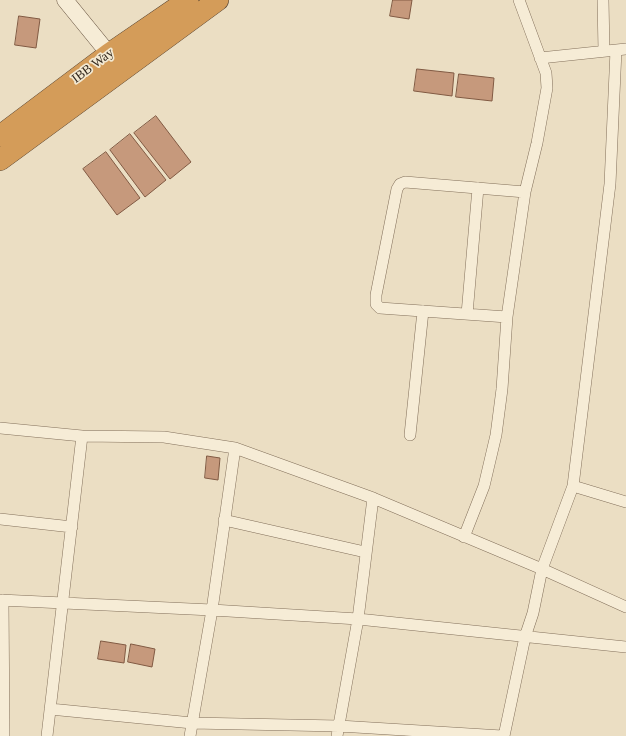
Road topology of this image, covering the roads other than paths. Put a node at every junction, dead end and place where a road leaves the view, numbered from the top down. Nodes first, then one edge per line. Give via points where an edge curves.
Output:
1 (64, 0) edge
2 (218, 0) edge
3 (519, 0) edge
4 (603, 0) edge
5 (194, 4) edge
6 (621, 50) edge
7 (604, 51) junction
8 (109, 54) junction
9 (540, 58) junction
10 (0, 136) edge
11 (0, 160) edge
12 (478, 188) junction
13 (525, 192) junction
14 (423, 311) junction
15 (467, 314) junction
16 (507, 316) junction
17 (0, 428) edge
18 (82, 436) junction
19 (410, 436) dead end
20 (235, 448) junction
21 (573, 486) junction
22 (373, 498) junction
23 (626, 502) edge
24 (0, 519) edge
25 (224, 520) junction
26 (72, 527) junction
27 (465, 533) junction
28 (366, 552) junction
29 (544, 565) junction
30 (2, 600) edge
31 (62, 603) junction
32 (626, 607) edge
33 (212, 610) junction
34 (358, 620) junction
35 (525, 637) junction
36 (626, 648) edge
37 (50, 710) junction
38 (192, 723) junction
39 (338, 731) edge
40 (4, 736) edge
41 (46, 736) edge
42 (190, 736) edge
43 (503, 736) edge

1 - 8 street
2 - 5 highway
3 - 9 street
4 - 7 street
5 - 8 highway, IBB Way
5 - 11 highway
6 - 7 street
6 - 21 street via 610,184
7 - 9 street
8 - 10 highway, IBB Way
9 - 13 street via 546,73 547,88
12 - 13 street
12 - 14 street via 405,182 397,189 376,304 380,308
12 - 15 street
13 - 16 street
14 - 15 street
14 - 19 street
15 - 16 street
16 - 27 street via 496,435 484,486
17 - 18 street
18 - 20 street via 164,437
18 - 26 street
20 - 22 street
20 - 25 street
21 - 23 street
21 - 29 street
22 - 27 street
22 - 28 street
24 - 26 street
25 - 28 street
25 - 33 street
26 - 31 street
27 - 29 street
28 - 34 street
29 - 32 street
29 - 35 street
30 - 31 street
30 - 40 street
31 - 33 street
31 - 37 street
33 - 34 street
33 - 38 street
34 - 35 street
34 - 39 street
35 - 36 street
35 - 43 street
37 - 38 street
37 - 41 street
38 - 39 street
38 - 42 street
39 - 43 street

